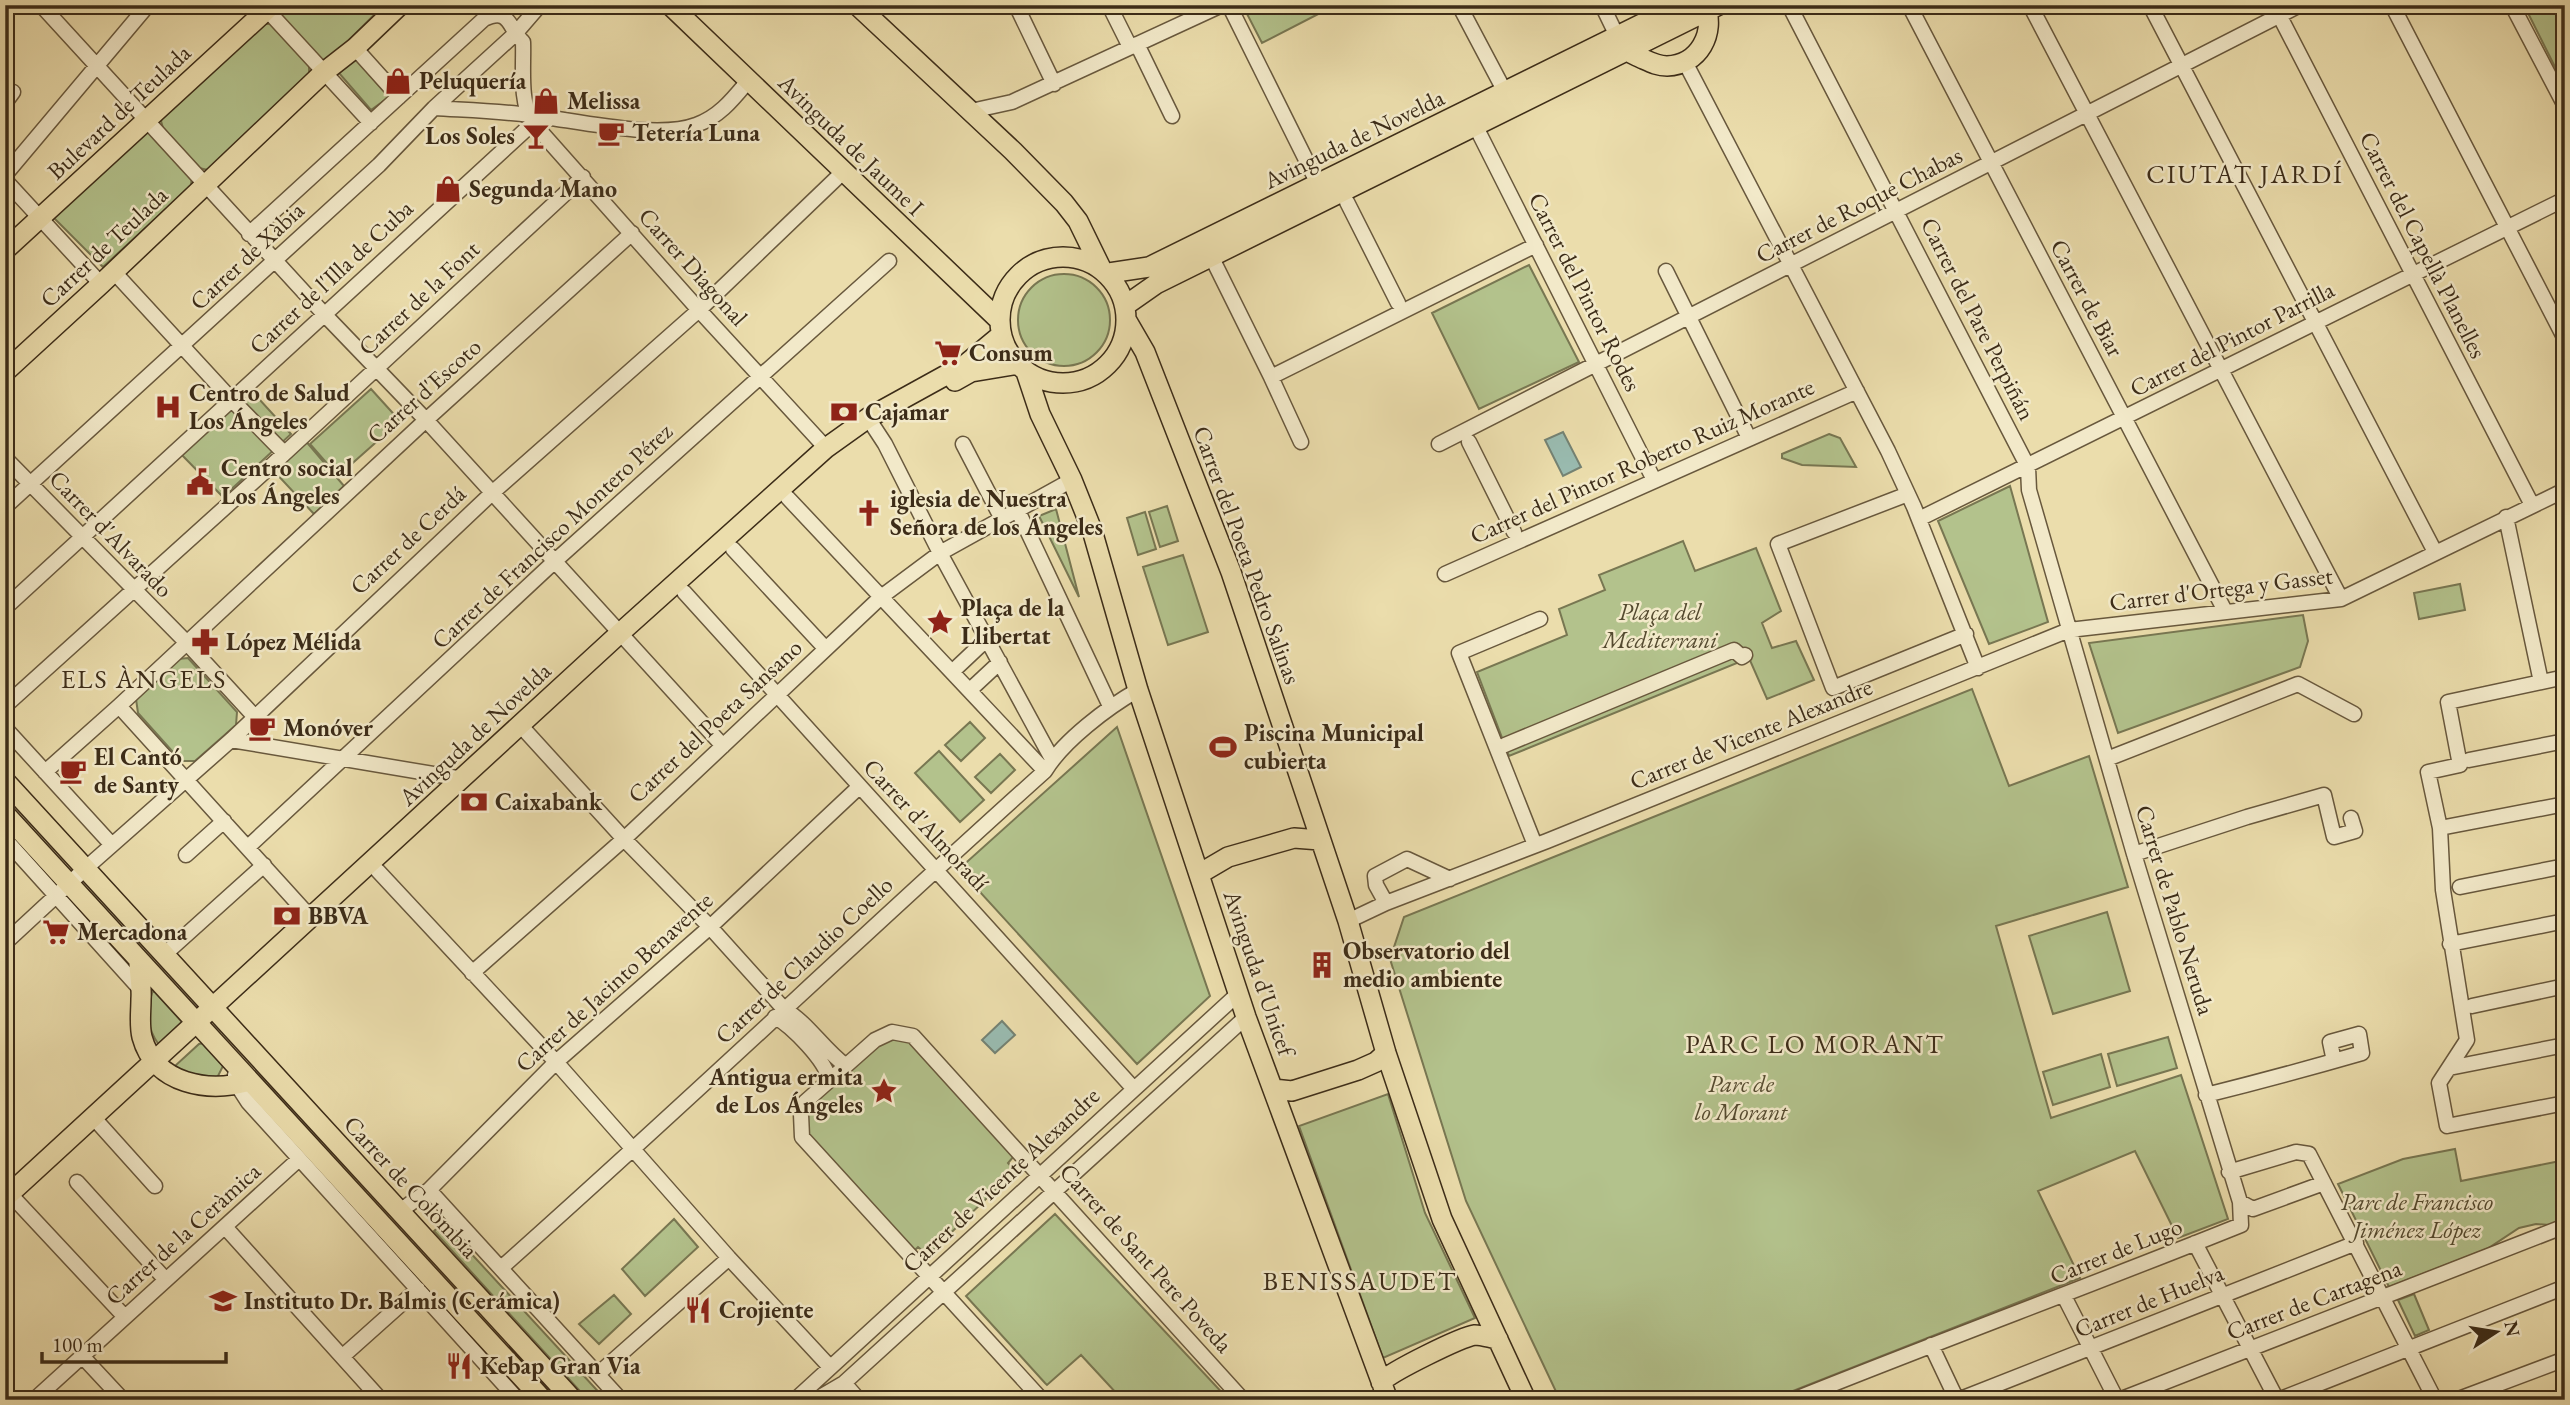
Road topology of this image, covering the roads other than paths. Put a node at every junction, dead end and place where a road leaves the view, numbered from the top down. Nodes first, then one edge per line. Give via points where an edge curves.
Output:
1 (41, 5) edge
2 (148, 5) edge
3 (540, 5) edge
4 (670, 5) edge
5 (857, 5) edge
6 (1016, 5) edge
7 (1109, 5) edge
8 (1222, 5) edge
9 (1230, 5) edge
10 (1459, 5) edge
11 (1602, 5) edge
12 (1680, 5) edge
13 (1789, 5) edge
14 (1909, 5) edge
15 (2030, 5) edge
16 (2150, 5) edge
17 (2300, 5) edge
18 (2392, 5) edge
19 (2512, 5) edge
20 (1710, 7) edge
21 (269, 8) edge
22 (391, 8) edge
23 (2277, 10) edge
24 (515, 34) junction
25 (1622, 44) junction
26 (1134, 46) junction
27 (355, 48) junction
28 (1685, 62) junction
29 (2181, 65) junction
30 (97, 67) junction
31 (323, 73) junction
32 (748, 81) junction
33 (1054, 84) junction
34 (1504, 90) junction
35 (399, 97) junction
36 (2565, 106) edge
37 (433, 108) junction
38 (971, 111) junction
39 (2087, 114) junction
40 (1172, 116) dead end
41 (147, 119) junction
42 (530, 119) junction
43 (371, 123) junction
44 (1475, 125) junction
45 (1991, 163) junction
46 (843, 172) junction
47 (5, 177) edge
48 (583, 177) junction
49 (1318, 184) junction
50 (206, 185) junction
51 (2565, 199) edge
52 (1347, 202) dead end
53 (1896, 210) junction
54 (40, 218) junction
55 (2507, 228) junction
56 (632, 233) junction
57 (249, 234) junction
58 (1536, 244) junction
59 (5, 250) edge
60 (1212, 258) junction
61 (275, 260) junction
62 (889, 261) dead end
63 (1791, 266) junction
64 (1105, 271) junction
65 (1666, 271) dead end
66 (2412, 274) junction
67 (108, 278) junction
68 (1398, 303) dead end
69 (699, 310) junction
70 (1126, 313) junction
71 (324, 314) junction
72 (1688, 318) junction
73 (2314, 323) junction
74 (1000, 328) junction
75 (2565, 339) edge
76 (183, 345) junction
77 (1597, 364) junction
78 (376, 368) junction
79 (1022, 368) junction
80 (2220, 370) junction
81 (5, 372) edge
82 (760, 376) junction
83 (1271, 377) junction
84 (1857, 391) junction
85 (231, 399) junction
86 (2125, 418) junction
87 (426, 420) junction
88 (872, 423) junction
89 (1749, 438) junction
90 (1301, 442) dead end
91 (1469, 442) dead end
92 (963, 444) dead end
93 (1439, 444) dead end
94 (826, 448) junction
95 (284, 453) junction
96 (5, 458) edge
97 (2028, 467) junction
98 (1072, 480) junction
99 (1654, 480) junction
100 (30, 484) junction
101 (2565, 490) edge
102 (492, 493) junction
103 (1908, 494) junction
104 (789, 498) junction
105 (2532, 505) junction
106 (5, 507) edge
107 (1018, 511) junction
108 (2506, 517) junction
109 (1002, 519) junction
110 (1919, 519) junction
111 (1514, 532) dead end
112 (83, 537) junction
113 (733, 549) junction
114 (2435, 552) junction
115 (940, 553) junction
116 (555, 561) junction
117 (1445, 574) dead end
118 (134, 590) junction
119 (684, 592) junction
120 (881, 597) junction
121 (2341, 599) junction
122 (5, 608) edge
123 (2225, 611) junction
124 (1540, 619) dead end
125 (2069, 631) junction
126 (1966, 634) junction
127 (624, 638) junction
128 (987, 639) junction
129 (186, 642) junction
130 (825, 649) junction
131 (1745, 655) dead end
132 (1000, 662) junction
133 (1978, 668) junction
134 (952, 672) junction
135 (2565, 677) edge
136 (2541, 682) junction
137 (1138, 690) junction
138 (970, 691) junction
139 (777, 693) junction
140 (5, 706) edge
141 (120, 706) junction
142 (1110, 706) junction
143 (2354, 714) dead end
144 (254, 716) junction
145 (5, 728) edge
146 (525, 729) junction
147 (1035, 731) junction
148 (231, 740) junction
149 (2565, 741) edge
150 (1021, 745) junction
151 (1505, 745) dead end
152 (723, 746) junction
153 (344, 759) junction
154 (2107, 759) junction
155 (2469, 760) dead end
156 (1048, 765) junction
157 (45, 772) junction
158 (463, 779) junction
159 (187, 780) junction
160 (5, 781) edge
161 (859, 787) junction
162 (2565, 804) edge
163 (5, 814) edge
164 (2351, 818) dead end
165 (224, 821) junction
166 (2440, 828) junction
167 (5, 839) edge
168 (624, 839) junction
169 (1320, 840) junction
170 (112, 845) junction
171 (1535, 845) junction
172 (248, 847) junction
173 (2134, 854) junction
174 (186, 855) dead end
175 (264, 865) junction
176 (2565, 866) edge
177 (86, 868) junction
178 (936, 869) junction
179 (378, 871) junction
180 (1199, 874) junction
181 (1450, 879) junction
182 (2460, 887) dead end
183 (63, 890) junction
184 (1385, 903) junction
185 (311, 918) junction
186 (1348, 921) junction
187 (2565, 921) edge
188 (710, 928) junction
189 (5, 943) edge
190 (2450, 944) junction
191 (165, 954) junction
192 (139, 961) junction
193 (472, 973) junction
194 (2565, 986) edge
195 (141, 990) junction
196 (1238, 993) junction
197 (2472, 1006) dead end
198 (218, 1013) junction
199 (780, 1013) junction
200 (1246, 1017) junction
201 (201, 1028) junction
202 (2565, 1045) edge
203 (1386, 1052) junction
204 (2334, 1061) dead end
205 (556, 1062) junction
206 (159, 1065) junction
207 (846, 1066) junction
208 (2449, 1068) junction
209 (829, 1080) junction
210 (244, 1083) junction
211 (1134, 1088) junction
212 (1273, 1089) junction
213 (2206, 1096) junction
214 (2565, 1103) edge
215 (93, 1117) junction
216 (634, 1150) junction
217 (299, 1159) junction
218 (2230, 1172) junction
219 (1040, 1175) junction
220 (77, 1182) dead end
221 (2324, 1183) junction
222 (155, 1186) dead end
223 (429, 1190) junction
224 (1055, 1191) junction
225 (8, 1196) edge
226 (2240, 1202) junction
227 (400, 1211) junction
228 (2565, 1226) edge
229 (226, 1228) junction
230 (2195, 1243) junction
231 (2356, 1243) junction
232 (729, 1258) junction
233 (501, 1268) junction
234 (930, 1278) junction
235 (165, 1279) junction
236 (2565, 1287) edge
237 (418, 1289) junction
238 (944, 1293) junction
239 (2224, 1295) junction
240 (2064, 1296) junction
241 (2384, 1297) junction
242 (124, 1316) junction
243 (1497, 1339) junction
244 (1931, 1345) junction
245 (2092, 1349) junction
246 (2252, 1349) junction
247 (2410, 1349) junction
248 (82, 1356) junction
249 (343, 1356) junction
250 (2565, 1359) edge
251 (829, 1366) junction
252 (598, 1374) junction
253 (844, 1383) junction
254 (1384, 1391) edge
255 (34, 1400) edge
256 (122, 1400) edge
257 (382, 1400) edge
258 (518, 1400) edge
259 (543, 1400) edge
260 (573, 1400) edge
261 (621, 1400) edge
262 (794, 1400) edge
263 (814, 1400) edge
264 (859, 1400) edge
265 (1042, 1400) edge
266 (1244, 1400) edge
267 (1526, 1400) edge
268 (1793, 1400) edge
269 (1957, 1400) edge
270 (2118, 1400) edge
271 (2278, 1400) edge
272 (2435, 1400) edge
273 (2456, 1400) edge

1 - 30 street, Carrer de Teulada
2 - 30 street
3 - 24 street, Carrer de Xàbia
4 - 32 main road, Avinguda de Jaume I
5 - 38 main road
6 - 33 street
7 - 26 street
8 - 26 street
9 - 49 street
10 - 34 street
11 - 25 street
12 - 25 main road, Avinguda de Novelda
13 - 53 street, Carrer del Pare Perpiñán
14 - 45 street, Carrer de Biar
15 - 39 street
16 - 29 street
17 - 23 street, Carrer de Roque Chabas
18 - 55 street
19 - 36 street
20 - 25 main road, Avinguda de Novelda
20 - 28 main road, Avinguda de Novelda via 1705,42
21 - 31 street, Bulevard de Teulada
21 - 41 main road, Bulevard de Teulada
22 - 27 main road, Carrer de Teulada
23 - 29 street, Carrer de Roque Chabas
23 - 66 street, Carrer del Capellà Planelles
24 - 35 street, Carrer de Xàbia via 505,16 494,14 484,19
24 - 37 street, Carrer de Xàbia
24 - 42 street via 523,41
25 - 28 main road via 1656,65
25 - 34 main road, Avinguda de Novelda
25 - 44 main road, Avinguda de Novelda
26 - 33 street
26 - 40 street
27 - 31 main road, Carrer de Teulada
27 - 35 street
28 - 63 street
29 - 39 street, Carrer de Roque Chabas
29 - 73 street
30 - 41 street, Carrer de Teulada
30 - 47 street
31 - 43 street, Bulevard de Teulada
31 - 50 main road, Carrer de Teulada
32 - 42 street via 714,118 693,127 662,132
32 - 46 main road, Avinguda de Jaume I
33 - 38 street via 1012,102
34 - 49 main road, Avinguda de Novelda
35 - 43 street, Carrer de Xàbia
37 - 42 street
37 - 61 street, Carrer de Xàbia via 379,165
38 - 64 main road via 1064,203
39 - 45 street, Carrer de Roque Chabas
39 - 80 street
41 - 50 street, Carrer de Teulada
41 - 54 main road, Bulevard de Teulada
42 - 48 street, Carrer Diagonal
42 - 71 street, Carrer de l'Illa de Cuba
43 - 57 street, Carrer de Xàbia
44 - 58 street, Carrer del Pintor Rodes
44 - 60 main road, Avinguda de Novelda
45 - 53 street, Carrer de Roque Chabas
45 - 86 street, Carrer de Biar
46 - 69 street, Carrer de Cerdá
46 - 74 main road, Avinguda de Jaume I
47 - 54 street
48 - 56 street, Carrer Diagonal
48 - 78 street, Carrer de la Font
49 - 64 main road, Avinguda de Novelda via 1149,267
50 - 57 street
50 - 67 main road, Carrer de Teulada
51 - 55 street, Carrer del Pintor Parrilla
52 - 68 street
53 - 63 street, Carrer de Roque Chabas
53 - 97 street, Carrer del Pare Perpiñán
54 - 59 main road, Bulevard de Teulada
54 - 67 street
55 - 66 street, Carrer del Pintor Parrilla
55 - 75 street
56 - 69 street, Carrer Diagonal
56 - 87 street, Carrer d'Escoto
57 - 61 street
58 - 77 street, Carrer del Pintor Rodes
58 - 83 street
60 - 70 main road, Avinguda de Novelda via 1156,284
60 - 83 street
61 - 71 street
61 - 76 street, Carrer de Xàbia
62 - 82 street, Carrer de Francisco Montero Pérez
63 - 72 street, Carrer de Roque Chabas
63 - 84 street
64 - 70 main road via 1116,283
64 - 74 main road via 1085,260 1063,256 1038,261 1013,280 1001,305
65 - 72 street
66 - 73 street, Carrer del Pintor Parrilla
66 - 105 street, Carrer del Capellà Planelles
67 - 76 street
67 - 81 main road, Carrer de Teulada
69 - 82 street, Carrer Diagonal
69 - 102 street, Carrer de Cerdá
70 - 79 main road via 1120,348 1094,375 1066,383 1046,381
70 - 169 main road, Carrer del Poeta Pedro Salinas via 1231,572
71 - 78 street
71 - 85 street, Carrer de l'Illa de Cuba
72 - 77 street, Carrer de Roque Chabas
72 - 89 street
73 - 80 street, Carrer del Pintor Parrilla
73 - 114 street
74 - 79 main road via 1009,353
74 - 88 main road, Avinguda de Novelda via 966,364
76 - 85 street
76 - 100 street, Carrer de Xàbia
77 - 93 street, Carrer de Roque Chabas
77 - 99 street, Carrer del Pintor Rodes
78 - 87 street
78 - 95 street, Carrer de la Font
79 - 88 main road, Avinguda de Novelda via 971,372
79 - 98 main road, Avinguda d'Unicef
80 - 86 street, Carrer del Pintor Parrilla
80 - 121 street
82 - 94 street, Carrer Diagonal
82 - 116 street, Carrer de Francisco Montero Pérez
83 - 90 street
84 - 89 street, Carrer del Pintor Roberto Ruiz Morante
84 - 103 street
85 - 95 street
85 - 112 street, Carrer de l'Illa de Cuba
86 - 97 street, Carrer del Pintor Parrilla
86 - 123 street, Carrer de Biar
87 - 102 street
87 - 129 street, Carrer d'Escoto
88 - 94 main road, Avinguda de Novelda
88 - 104 main road, Avinguda de Novelda
88 - 115 street
89 - 99 street, Carrer del Pintor Roberto Ruiz Morante
91 - 111 street
92 - 109 street
94 - 127 main road, Avinguda de Novelda
95 - 118 street, Carrer de la Font
96 - 100 street, Carrer d'Alvarado
97 - 110 street, Carrer del Pintor Parrilla
97 - 125 street, Carrer del Pare Perpiñán via 2029,490
98 - 107 street, Carrer del Poeta Sansano
98 - 137 main road, Avinguda d'Unicef via 1092,530
99 - 117 street, Carrer del Pintor Roberto Ruiz Morante
100 - 106 street, Carrer de Xàbia
100 - 112 street, Carrer d'Alvarado
101 - 105 street, Carrer d'Ortega y Gasset
102 - 116 street
102 - 144 street, Carrer de Cerdá
103 - 110 street
103 - 126 street, Carrer de Vicente Alexandre via 1778,544 1833,688
104 - 113 main road, Avinguda de Novelda
104 - 120 street
105 - 108 street, Carrer d'Ortega y Gasset
107 - 109 street, Carrer del Poeta Sansano
107 - 142 street
108 - 114 street, Carrer d'Ortega y Gasset
108 - 136 street
109 - 115 street, Carrer del Poeta Sansano
110 - 126 street
112 - 118 street, Carrer d'Alvarado
112 - 122 street, Carrer de l'Illa de Cuba
113 - 119 main road, Avinguda de Novelda
113 - 130 street
114 - 121 street, Carrer d'Ortega y Gasset
115 - 120 street, Carrer del Poeta Sansano
115 - 128 street
116 - 127 street
116 - 153 street, Carrer de Francisco Montero Pérez
118 - 129 street, Carrer d'Alvarado
118 - 140 street, Carrer de la Font
119 - 127 main road, Avinguda de Novelda
119 - 139 street, Carrer d'Almoradí
120 - 130 street, Carrer del Poeta Sansano
120 - 134 street
121 - 123 street, Carrer d'Ortega y Gasset
123 - 125 street, Carrer d'Ortega y Gasset
124 - 171 street via 1459,653
125 - 133 street, Carrer de Vicente Alexandre
125 - 154 street, Carrer de Pablo Neruda
126 - 133 street
127 - 146 main road, Avinguda de Novelda
127 - 152 street
128 - 132 street
128 - 134 street
129 - 141 street, Carrer d'Escoto
129 - 144 street, Carrer d'Alvarado
130 - 139 street, Carrer del Poeta Sansano
131 - 151 street via 1734,650
132 - 138 street
132 - 147 street
133 - 171 street, Carrer de Vicente Alexandre
134 - 138 street
135 - 136 street
136 - 166 street via 2448,702 2460,765 2428,772
137 - 142 street, Carrer de Claudio Coello
137 - 180 main road, Avinguda d'Unicef
138 - 150 street
139 - 152 street, Carrer del Poeta Sansano
139 - 161 street, Carrer d'Almoradí
141 - 157 street
141 - 159 street
142 - 156 street, Carrer de Claudio Coello
143 - 154 street via 2298,684
144 - 148 street, Carrer de Cerdá
145 - 157 street
146 - 158 main road, Avinguda de Novelda
146 - 168 street
146 - 179 main road, Avinguda de Novelda
147 - 150 street
147 - 156 street
148 - 153 street
148 - 159 street, Carrer de Cerdá
149 - 155 street
150 - 156 street
152 - 168 street, Carrer del Poeta Sansano
153 - 158 street
153 - 172 street, Carrer de Francisco Montero Pérez
154 - 173 street, Carrer de Pablo Neruda
156 - 178 street, Carrer de Claudio Coello
157 - 170 street
158 - 185 main road, Avinguda de Novelda
159 - 165 street
159 - 170 street, Carrer de Cerdá
160 - 177 main road, Carrer de Colòmbia
161 - 178 street, Carrer d'Almoradí
161 - 188 street, Carrer de Jacinto Benavente
162 - 166 street
163 - 183 main road, Carrer de Colòmbia
164 - 173 street via 2355,831 2334,837 2324,795
165 - 172 street
165 - 174 street
166 - 190 street
167 - 183 street
168 - 188 street
168 - 193 street, Carrer del Poeta Sansano
169 - 180 main road, Avinguda d'Unicef via 1294,838 1228,857
169 - 186 main road, Carrer del Poeta Pedro Salinas
170 - 177 street, Carrer de Cerdá
171 - 181 street, Carrer de Vicente Alexandre
172 - 175 street
173 - 213 street, Carrer de Pablo Neruda
175 - 185 street
175 - 191 street
176 - 182 street
177 - 183 street, Carrer de Cerdá
177 - 191 main road, Carrer de Colòmbia
178 - 199 street, Carrer de Claudio Coello
178 - 211 street, Carrer d'Almoradí
179 - 193 street
179 - 198 main road, Avinguda de Novelda
180 - 196 main road, Avinguda d'Unicef
181 - 184 street, Carrer de Vicente Alexandre
181 - 184 street via 1407,859 1375,876
183 - 189 street, Carrer de Cerdá
183 - 192 main road, Carrer de Colòmbia
183 - 195 street
184 - 186 street, Carrer de Vicente Alexandre
185 - 198 main road, Avinguda de Novelda
186 - 203 main road, Carrer del Poeta Pedro Salinas
187 - 190 street
188 - 199 street
188 - 205 street, Carrer de Jacinto Benavente
190 - 208 street via 2467,1040
191 - 198 main road, Carrer de Colòmbia
192 - 195 main road
192 - 201 main road, Carrer de Colòmbia
193 - 205 street
194 - 197 street
195 - 206 main road via 142,1039
196 - 200 main road, Avinguda d'Unicef
196 - 211 street, Carrer de Vicente Alexandre
198 - 201 main road, Avinguda de Novelda
198 - 227 main road, Carrer de Colòmbia
199 - 207 street via 794,1015
199 - 209 street via 825,1067
199 - 216 street, Carrer de Claudio Coello
200 - 212 main road, Avinguda d'Unicef
200 - 224 street, Carrer de Vicente Alexandre
201 - 206 main road, Avinguda de Novelda
201 - 210 main road, Carrer de Colòmbia via 233,1063
202 - 208 street
203 - 212 main road, Avinguda d'Unicef via 1358,1070 1292,1091
203 - 243 main road, Carrer del Poeta Pedro Salinas via 1442,1219
204 - 213 street
205 - 216 street
205 - 223 street, Carrer de Jacinto Benavente
206 - 210 main road via 175,1079 195,1084
206 - 215 main road, Avinguda de Novelda
207 - 209 street, Carrer de Sant Pere Poveda
207 - 219 street, Carrer de Sant Pere Poveda via 875,1040 892,1032 913,1036
208 - 214 street via 2439,1083 2447,1126
209 - 234 street, Carrer de Sant Pere Poveda via 805,1102 802,1137
210 - 217 street, Carrer de Colòmbia via 248,1102
210 - 259 main road, Carrer de Colòmbia
211 - 219 street, Carrer de Vicente Alexandre
212 - 254 main road, Avinguda d'Unicef
213 - 218 street, Carrer de Pablo Neruda
215 - 222 street
215 - 225 main road, Avinguda de Novelda
216 - 232 street
216 - 233 street, Carrer de Claudio Coello
217 - 229 street, Carrer de la Ceràmica
217 - 237 street, Carrer de Colòmbia
218 - 221 street via 2296,1152 2309,1154
218 - 226 street, Carrer de Pablo Neruda
219 - 224 street, Carrer de Sant Pere Poveda
219 - 234 street, Carrer de Vicente Alexandre
220 - 235 street
221 - 226 street via 2253,1209
221 - 231 street
223 - 227 street, Carrer de Jacinto Benavente
223 - 233 street, Carrer de Colòmbia
224 - 238 street, Carrer de Vicente Alexandre
224 - 266 street, Carrer de Sant Pere Poveda
225 - 242 street
226 - 230 street, Carrer de Lugo via 2241,1225
227 - 260 main road, Carrer de Colòmbia
228 - 241 street, Carrer de Cartagena
229 - 235 street, Carrer de la Ceràmica
229 - 249 street
230 - 239 street
230 - 240 street, Carrer de Lugo
231 - 239 street, Carrer de Huelva
231 - 241 street
232 - 251 street
232 - 252 street
233 - 252 street, Carrer de Colòmbia
234 - 238 street, Carrer de Sant Pere Poveda
234 - 251 street, Carrer de Vicente Alexandre
235 - 242 street, Carrer de la Ceràmica
236 - 247 street
237 - 249 street
237 - 258 street, Carrer de Colòmbia
238 - 253 street, Carrer de Vicente Alexandre
238 - 265 street, Carrer de Sant Pere Poveda
239 - 245 street, Carrer de Huelva
239 - 246 street
240 - 244 street, Carrer de Lugo
240 - 245 street
241 - 246 street, Carrer de Cartagena
241 - 247 street
242 - 248 street, Carrer de la Ceràmica
243 - 254 main road, Avinguda d'Unicef via 1475,1335 1407,1365 1390,1374
243 - 267 main road, Carrer del Poeta Pedro Salinas
244 - 268 street, Carrer de Lugo
244 - 269 street
245 - 269 street, Carrer de Huelva
245 - 270 street
246 - 270 street, Carrer de Cartagena
246 - 271 street
247 - 271 street
247 - 272 street
248 - 255 street, Carrer de la Ceràmica
248 - 256 street
249 - 257 street
250 - 273 street
251 - 262 street, Carrer de Vicente Alexandre
252 - 261 street, Carrer de Colòmbia
253 - 263 street, Carrer de Vicente Alexandre
253 - 264 street

